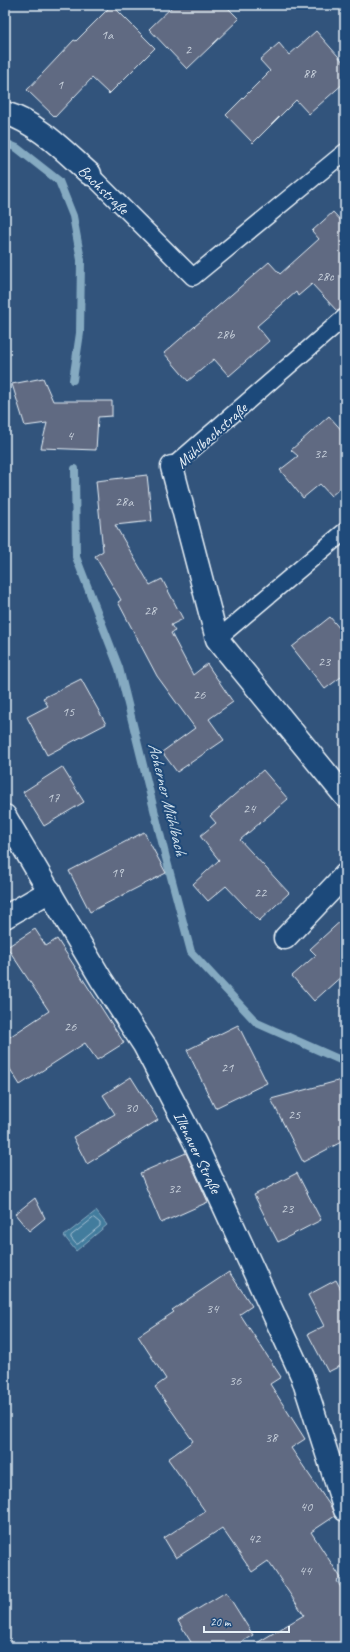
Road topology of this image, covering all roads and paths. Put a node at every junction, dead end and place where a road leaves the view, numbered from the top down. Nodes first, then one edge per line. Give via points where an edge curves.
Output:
1 (5, 113) edge
2 (345, 152) edge
3 (90, 174) joint
4 (345, 317) edge
5 (172, 467) joint
6 (345, 531) edge
7 (217, 639) junction
8 (345, 796) edge
9 (5, 816) edge
10 (345, 875) edge
11 (50, 891) junction
12 (5, 917) edge
13 (285, 938) dead end
14 (345, 1510) edge

1 - 3 main road, Bachstraße via 14,115 42,132
2 - 3 lane, Bachstraße via 193,277
4 - 5 lane, Mühlbachstraße
5 - 7 main road, Mühlbachstraße
6 - 7 lane
7 - 8 main road, Mühlbachstraße
9 - 11 main road, Illenauer Straße
10 - 13 main road
11 - 12 main road
11 - 14 main road, Illenauer Straße via 101,979 144,1045 195,1143 302,1376

